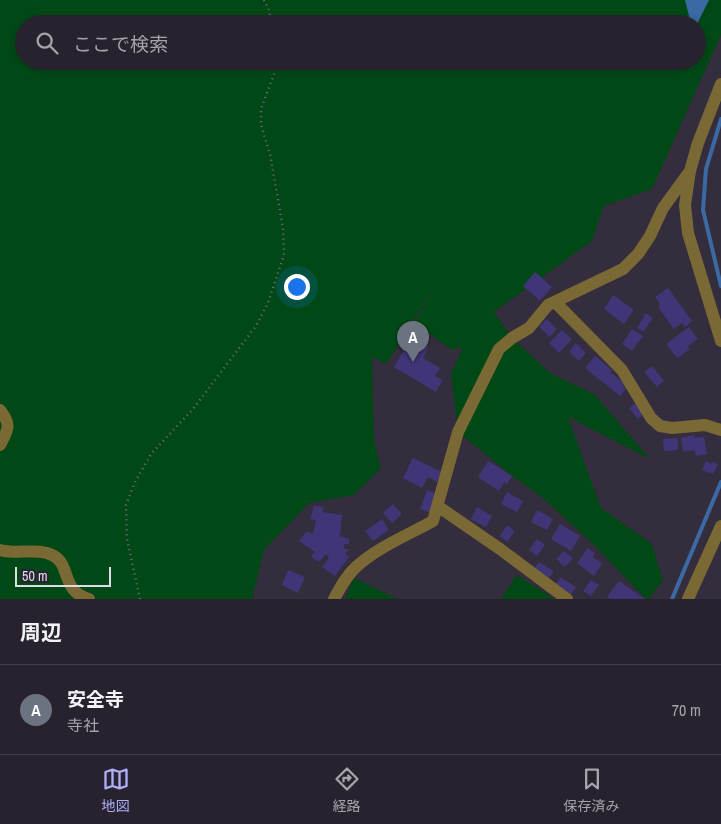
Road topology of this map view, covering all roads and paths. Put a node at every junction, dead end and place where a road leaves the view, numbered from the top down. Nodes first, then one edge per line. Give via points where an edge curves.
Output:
1 (264, 0) edge
2 (269, 15) edge
3 (276, 70) edge
4 (721, 84) edge
5 (690, 171) junction
6 (555, 302) junction
7 (721, 342) edge
8 (0, 410) edge
9 (721, 430) edge
10 (0, 445) edge
11 (439, 507) junction
12 (721, 526) edge
13 (0, 550) edge
14 (89, 599) edge
15 (140, 599) edge
16 (334, 599) edge
17 (567, 599) edge
18 (688, 599) edge

1 - 2 path
3 - 15 path via 261,109 261,125 280,209 284,255 268,303 256,326 193,409 151,454 134,484 126,505 127,539
4 - 5 street
5 - 6 street via 663,208 638,254 623,269
5 - 7 street via 685,205 688,233
6 - 9 street via 622,370 651,418 660,426 705,426
6 - 11 street via 528,328 498,349 458,432
8 - 10 street via 6,418 8,430
11 - 16 street via 434,521 371,554 355,568
11 - 17 street
12 - 18 street
13 - 14 street via 48,553 56,557 72,589

